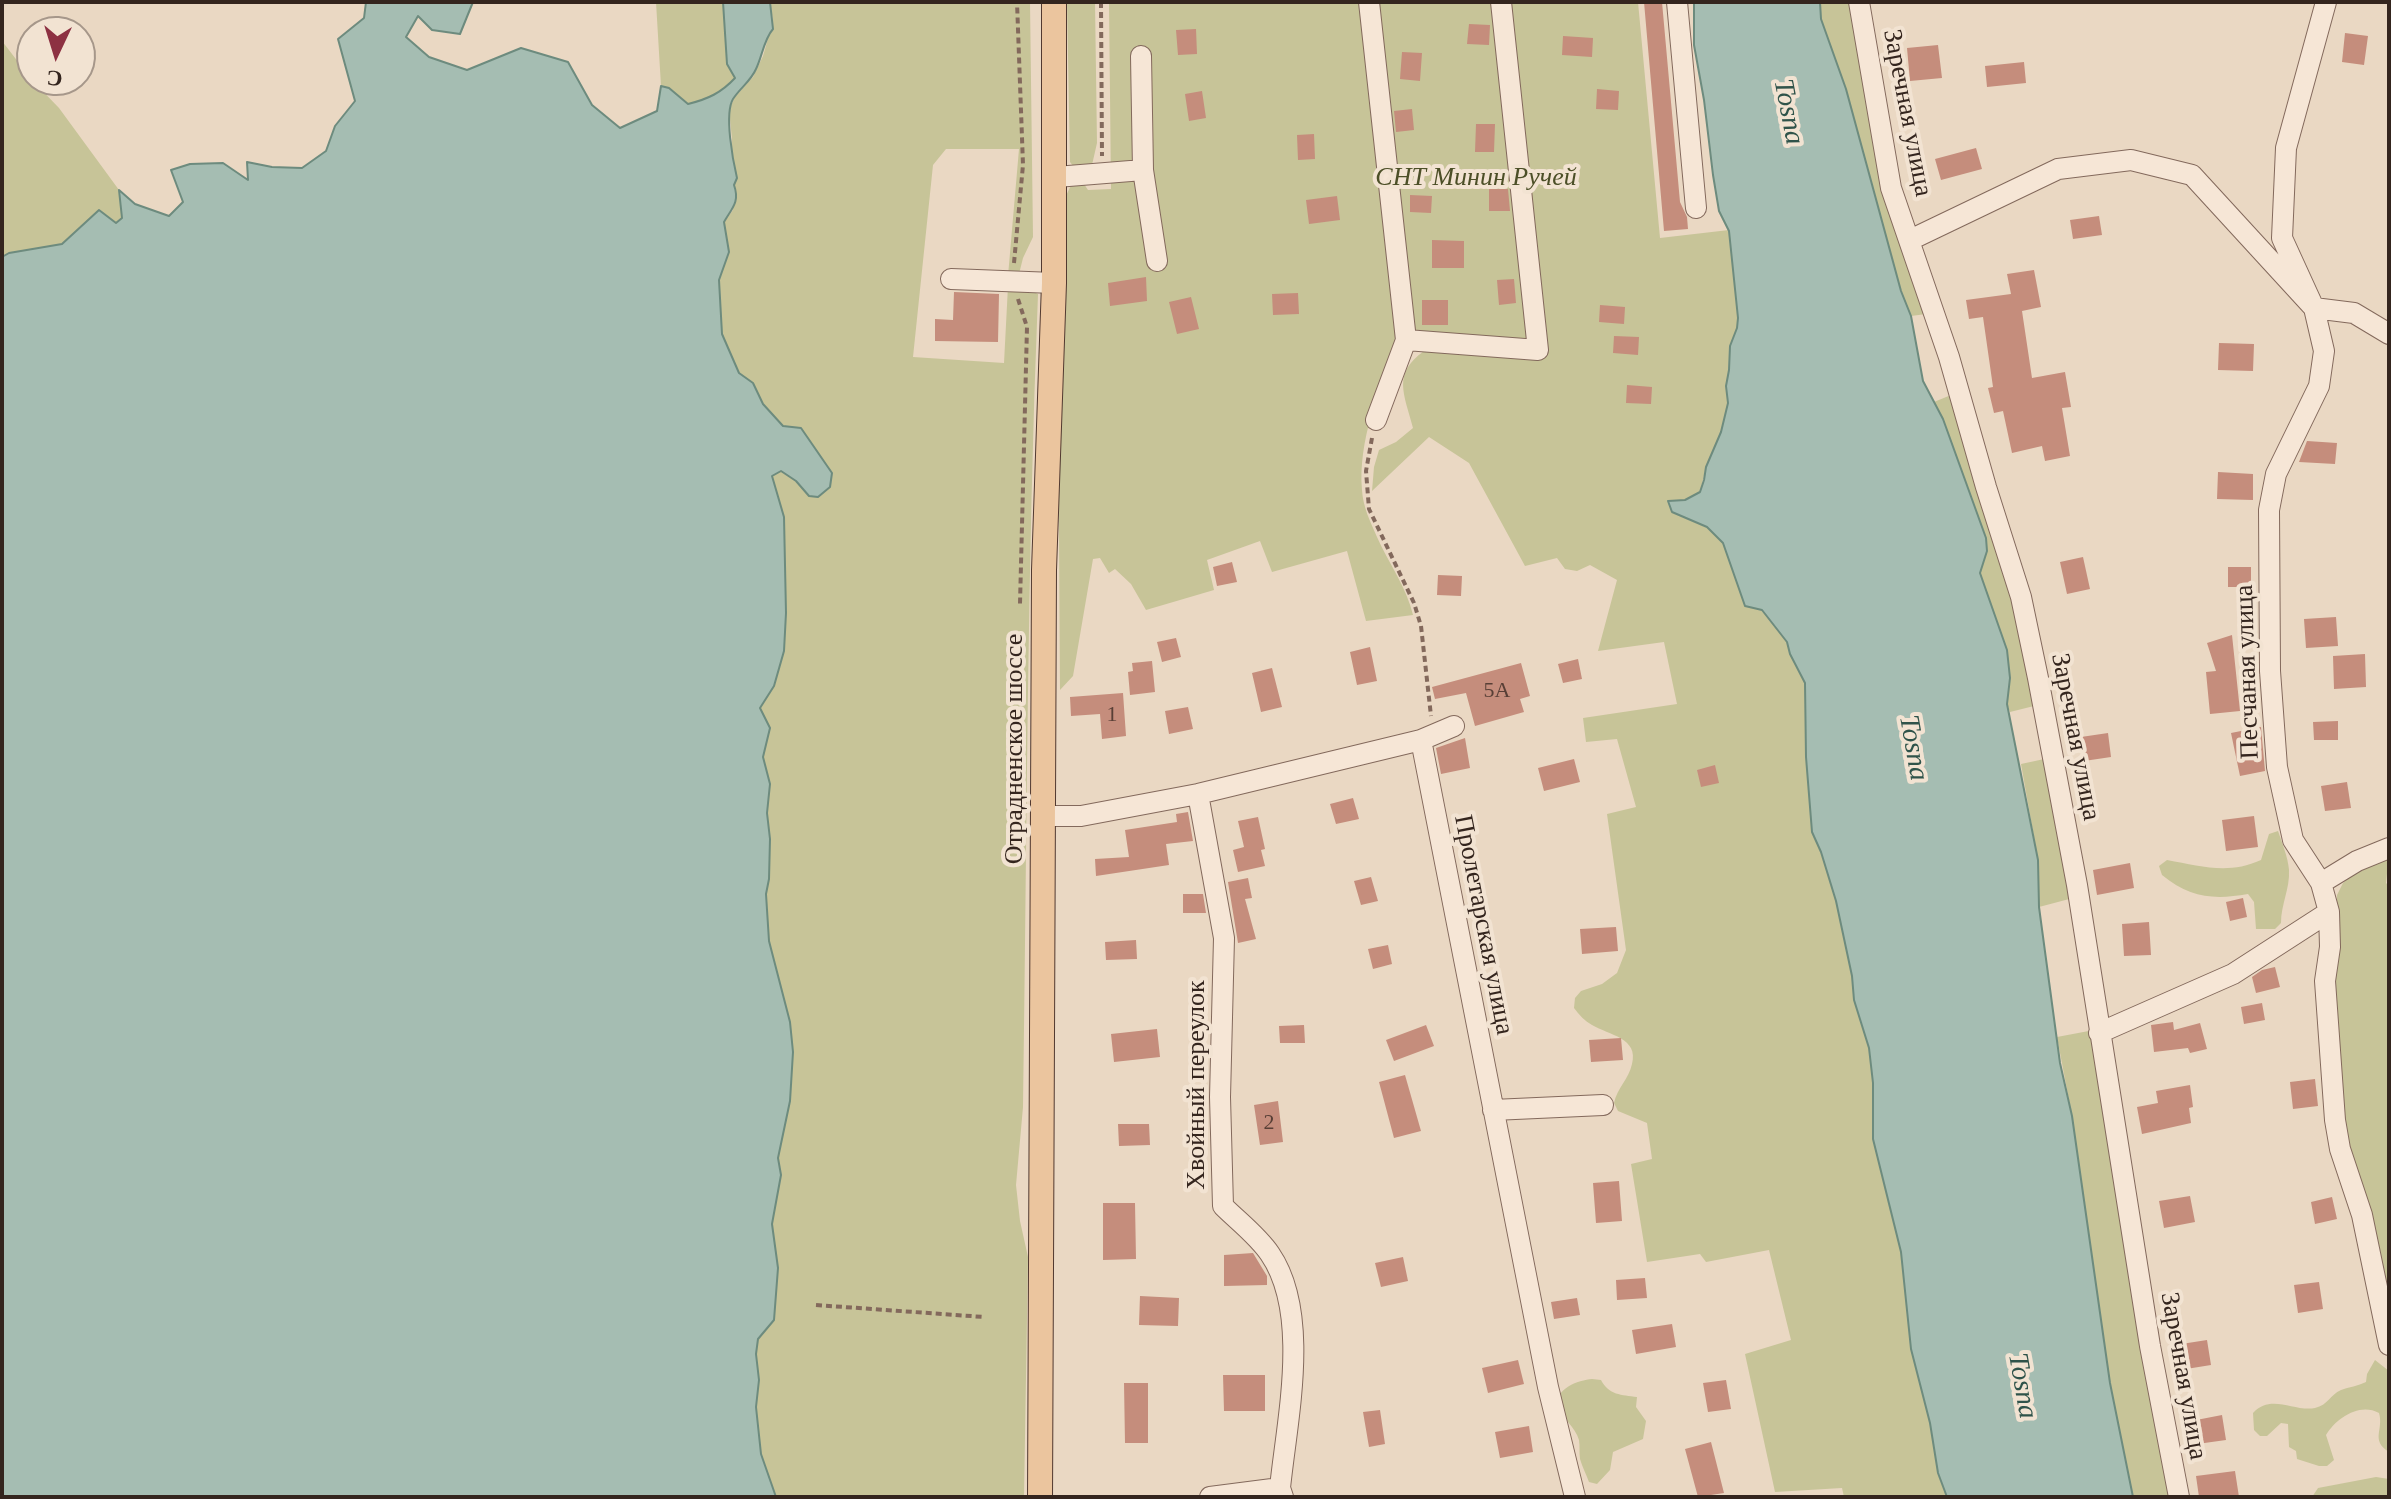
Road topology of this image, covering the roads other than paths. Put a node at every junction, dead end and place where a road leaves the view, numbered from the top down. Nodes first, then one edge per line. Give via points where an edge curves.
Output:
1 (1054, 2) edge
2 (1369, 2) edge
3 (1501, 2) edge
4 (1677, 2) edge
5 (1859, 2) edge
6 (2326, 2) edge
7 (1141, 56) dead end
8 (1143, 170) junction
9 (1056, 177) junction
10 (1696, 208) dead end
11 (1910, 240) junction
12 (1157, 261) dead end
13 (951, 279) dead end
14 (1054, 283) junction
15 (2314, 308) junction
16 (2389, 334) edge
17 (1406, 340) junction
18 (1376, 420) road end
19 (1454, 726) dead end
20 (1427, 737) junction
21 (1198, 794) junction
22 (1043, 816) junction
23 (2389, 848) edge
24 (2321, 883) junction
25 (2329, 912) junction
26 (2099, 1033) junction
27 (1603, 1105) dead end
28 (1493, 1110) junction
29 (2389, 1345) edge
30 (1281, 1492) edge
31 (1040, 1497) edge
32 (1210, 1497) edge
33 (1575, 1497) edge
34 (2179, 1497) edge

1 - 9 main road, Отрадненское шоссе
2 - 17 street
3 - 17 street via 1538,350
4 - 10 street
5 - 11 street, Заречная улица via 1891,188
6 - 15 street, Песчаная улица via 2286,148 2282,238
7 - 8 street
8 - 9 street
8 - 12 street
9 - 14 main road, Отрадненское шоссе
11 - 15 street via 2058,169 2131,160 2192,175
11 - 26 street, Заречная улица via 2021,597 2074,870
13 - 14 street
14 - 22 main road, Отрадненское шоссе via 1044,570
15 - 16 street via 2354,313
15 - 24 street, Песчаная улица via 2324,351 2319,386 2276,474 2269,510 2270,671 2277,767 2293,840
17 - 18 street
19 - 20 street
20 - 21 street
20 - 28 street, Пролетарская улица
21 - 22 street via 1081,816
21 - 30 street, Хвойный переулок via 1224,938 1223,1206 1269,1253 1292,1309
22 - 31 main road, Отрадненское шоссе
23 - 24 street
24 - 25 street, Песчаная улица
25 - 26 street via 2233,974
25 - 29 street, Песчаная улица via 2325,981 2335,1120 2362,1215
26 - 34 street, Заречная улица
27 - 28 street
28 - 33 street, Пролетарская улица
30 - 32 street

